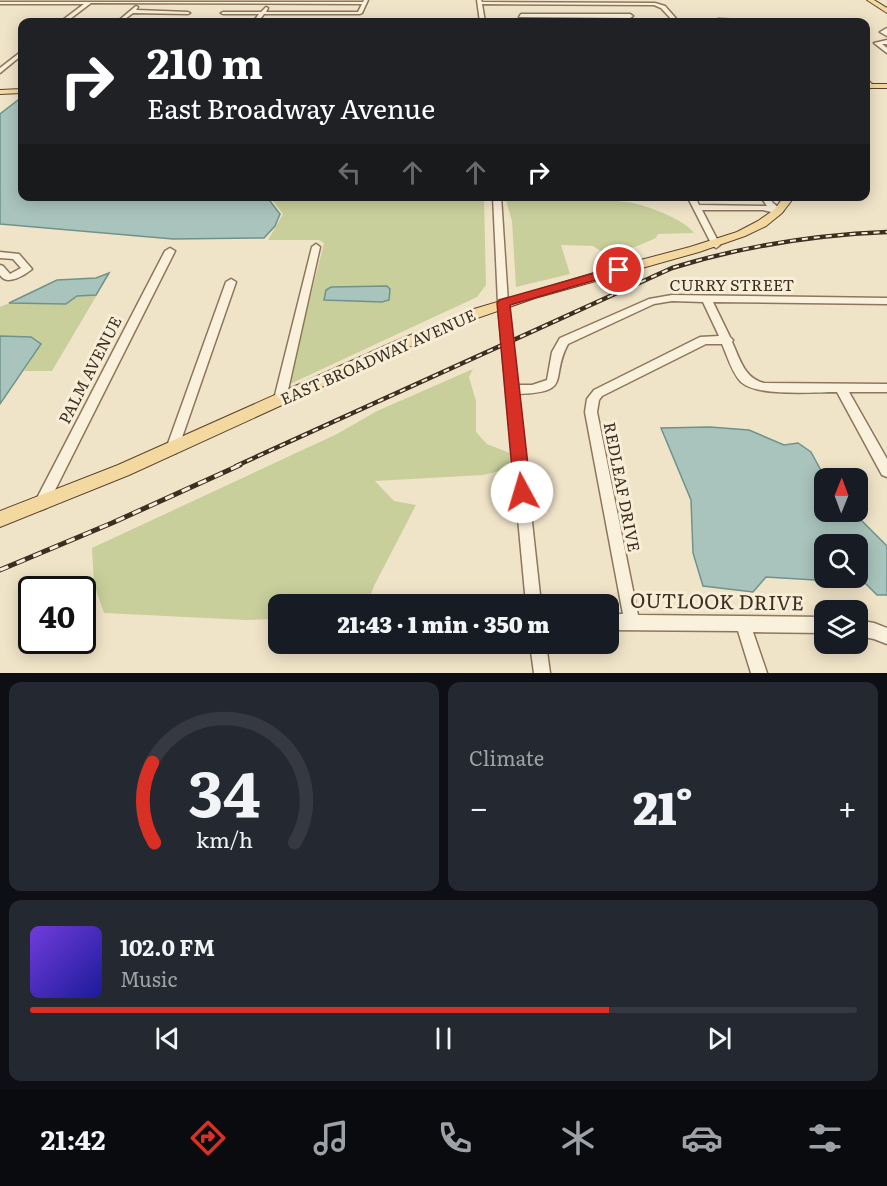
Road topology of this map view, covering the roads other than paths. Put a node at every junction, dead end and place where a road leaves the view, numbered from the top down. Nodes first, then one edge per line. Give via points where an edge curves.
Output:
1 (870, 0) edge
2 (175, 1) edge
3 (270, 1) edge
4 (480, 1) edge
5 (90, 2) edge
6 (141, 2) junction
7 (365, 2) edge
8 (598, 2) edge
9 (0, 3) edge
10 (518, 3) junction
11 (623, 3) junction
12 (885, 9) edge
13 (131, 11) junction
14 (263, 12) junction
15 (188, 13) dead end
16 (223, 13) dead end
17 (521, 16) joint
18 (630, 16) joint
19 (69, 18) edge
20 (123, 18) edge
21 (259, 18) edge
22 (482, 18) edge
23 (673, 18) edge
24 (887, 42) edge
25 (887, 51) edge
26 (18, 56) edge
27 (18, 63) edge
28 (0, 71) edge
29 (0, 77) edge
30 (870, 86) edge
31 (887, 86) edge
32 (870, 87) edge
33 (18, 89) edge
34 (0, 90) edge
35 (887, 91) edge
36 (496, 201) edge
37 (693, 201) edge
38 (767, 201) edge
39 (786, 201) edge
40 (696, 207) junction
41 (779, 211) junction
42 (716, 245) junction
43 (316, 248) dead end
44 (170, 251) dead end
45 (0, 255) edge
46 (0, 268) edge
47 (231, 282) dead end
48 (707, 299) junction
49 (887, 301) edge
50 (503, 303) junction
51 (728, 340) junction
52 (842, 388) junction
53 (887, 388) edge
54 (512, 390) junction
55 (280, 399) junction
56 (172, 449) junction
57 (887, 471) edge
58 (41, 504) junction
59 (0, 519) edge
60 (532, 594) edge
61 (619, 622) edge
62 (632, 622) junction
63 (743, 624) junction
64 (814, 625) edge
65 (868, 629) edge
66 (887, 636) edge
67 (539, 654) edge
68 (542, 673) edge
69 (759, 673) edge

1 - 12 main road
2 - 3 street
2 - 6 street
3 - 7 street
3 - 14 street
4 - 10 street
4 - 22 street
5 - 6 street
5 - 9 street
5 - 19 street
6 - 13 street
7 - 14 street via 361,13
8 - 10 street
8 - 11 street
10 - 17 street
11 - 18 street
11 - 23 street via 660,5
13 - 15 street
13 - 20 street
14 - 16 street
14 - 21 street
17 - 18 street
24 - 25 street via 877,44
26 - 28 street
27 - 29 street
30 - 31 main road
32 - 35 main road
33 - 34 main road
36 - 50 street
37 - 40 street
38 - 41 street
39 - 41 main road, EAST BROADWAY AVENUE
40 - 41 street
40 - 42 street
41 - 42 main road, EAST BROADWAY AVENUE
42 - 50 main road, EAST BROADWAY AVENUE
43 - 55 street
44 - 58 street, PALM AVENUE
45 - 46 street via 16,256 27,269 11,277
47 - 56 street
48 - 49 street, CURRY STREET
48 - 51 street
48 - 54 street, CURRY STREET via 651,301 564,341 557,351 555,377 548,386
50 - 54 street
50 - 55 main road, EAST BROADWAY AVENUE
51 - 52 street via 743,376 752,384
51 - 62 street, REDLEAF DRIVE via 704,340 592,399 591,412
52 - 53 street
52 - 57 street
54 - 60 street
55 - 56 main road, EAST BROADWAY AVENUE
56 - 58 main road, EAST BROADWAY AVENUE
58 - 59 main road, EAST BROADWAY AVENUE
61 - 62 street, OUTLOOK DRIVE
62 - 63 street, OUTLOOK DRIVE
63 - 64 street, OUTLOOK DRIVE
63 - 69 street
65 - 66 street
67 - 68 street

